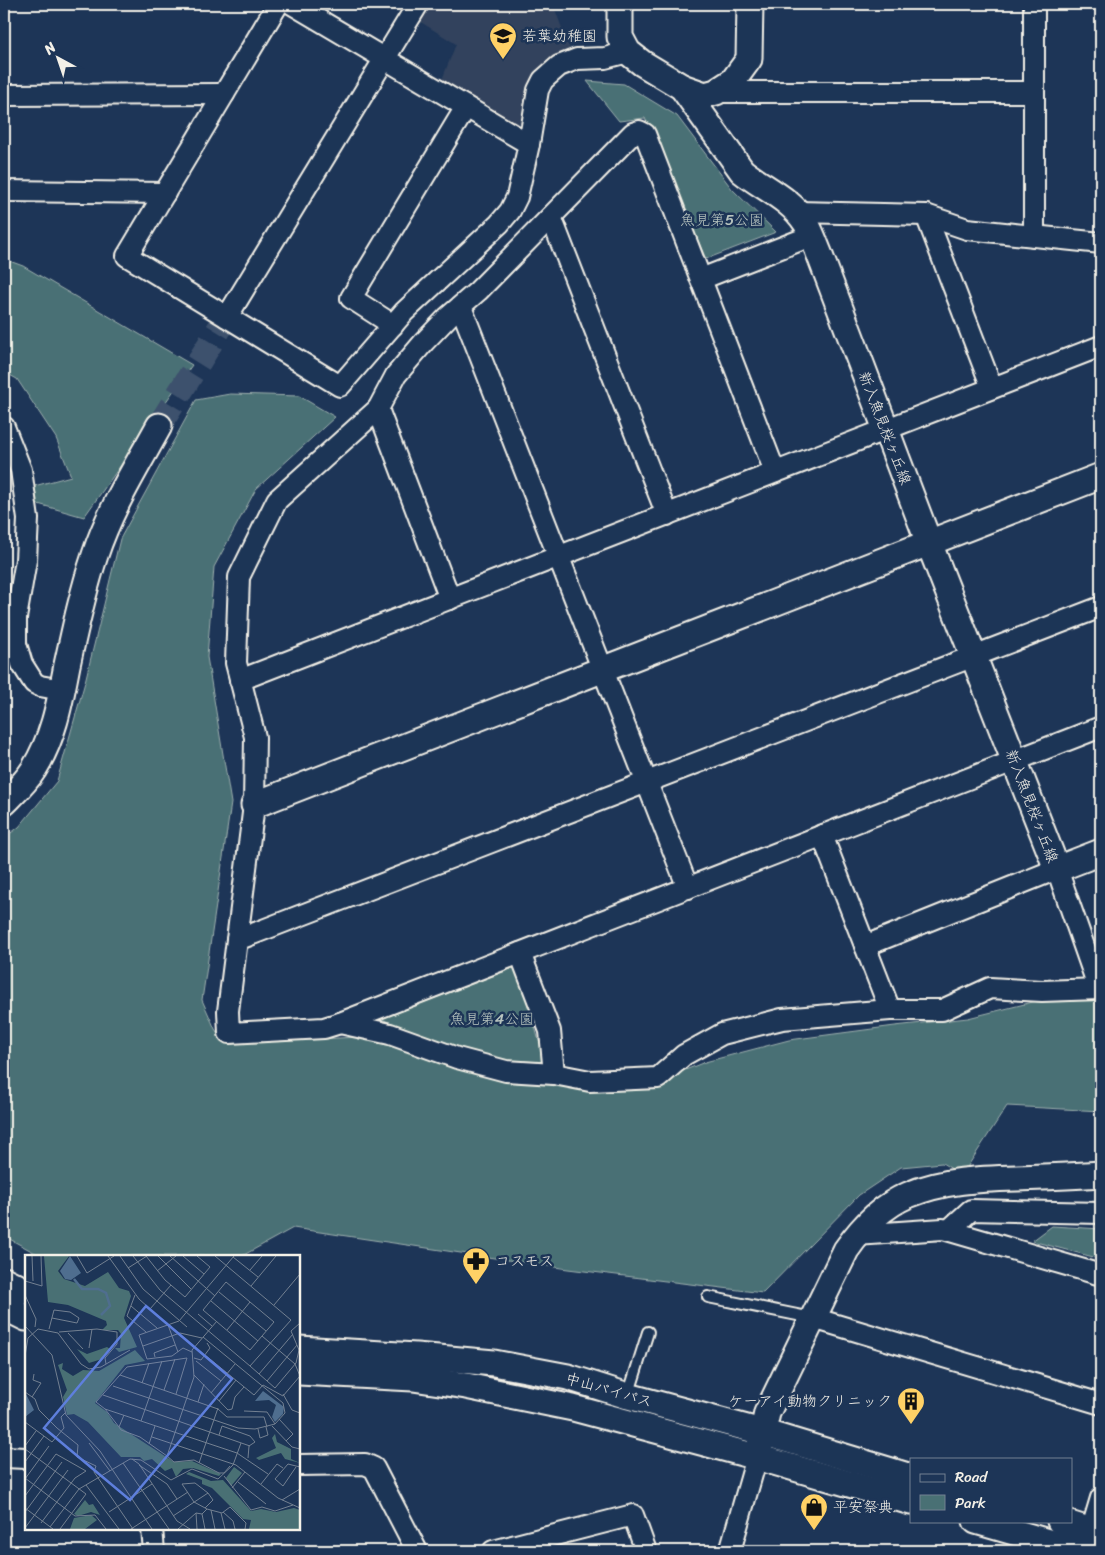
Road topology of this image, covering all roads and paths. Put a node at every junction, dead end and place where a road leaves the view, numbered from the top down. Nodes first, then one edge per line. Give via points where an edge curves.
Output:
1 (278, 4) edge
2 (292, 4) edge
3 (418, 4) edge
4 (620, 4) edge
5 (750, 4) edge
6 (1034, 4) edge
7 (628, 52) junction
8 (385, 58) junction
9 (682, 87) junction
10 (716, 92) junction
11 (1034, 92) junction
12 (224, 94) junction
13 (4, 95) edge
14 (466, 107) junction
15 (529, 144) junction
16 (4, 191) edge
17 (165, 193) junction
18 (797, 212) junction
19 (926, 215) junction
20 (551, 217) junction
21 (812, 236) junction
22 (1034, 236) junction
23 (1101, 243) edge
24 (701, 279) junction
25 (461, 307) junction
26 (227, 317) junction
27 (393, 325) junction
28 (1101, 346) edge
29 (992, 388) junction
30 (378, 409) junction
31 (159, 426) tunnel mouth
32 (4, 427) edge
33 (886, 429) junction
34 (775, 472) junction
35 (1101, 476) edge
36 (667, 515) junction
37 (929, 543) junction
38 (558, 556) junction
39 (450, 599) junction
40 (1101, 607) edge
41 (973, 656) junction
42 (603, 670) junction
43 (240, 680) junction
44 (62, 690) junction
45 (1101, 727) edge
46 (1014, 761) junction
47 (646, 782) junction
48 (4, 803) edge
49 (254, 805) junction
50 (822, 835) junction
51 (1101, 852) edge
52 (1057, 869) junction
53 (688, 888) junction
54 (237, 940) junction
55 (865, 946) junction
56 (520, 953) junction
57 (1100, 988) edge
58 (890, 1010) junction
59 (340, 1023) junction
60 (554, 1074) junction
61 (1101, 1174) edge
62 (1101, 1213) edge
63 (949, 1230) junction
64 (856, 1235) junction
65 (1101, 1275) edge
66 (4, 1280) edge
67 (25, 1290) edge
68 (708, 1297) dead end
69 (4, 1307) edge
70 (25, 1318) edge
71 (813, 1318) junction
72 (648, 1332) dead end
73 (300, 1349) edge
74 (300, 1372) edge
75 (628, 1396) junction
76 (1101, 1404) edge
77 (762, 1432) junction
78 (4, 1457) edge
79 (757, 1457) junction
80 (25, 1458) edge
81 (300, 1465) edge
82 (910, 1477) edge
83 (1101, 1498) edge
84 (910, 1502) edge
85 (979, 1522) edge
86 (1062, 1522) edge
87 (152, 1530) edge
88 (1093, 1538) edge
89 (154, 1551) edge
90 (417, 1551) edge
91 (493, 1551) edge
92 (646, 1551) edge
93 (730, 1551) edge
94 (1079, 1551) edge

1 - 12 street
2 - 8 street
3 - 8 street
4 - 7 street via 620,37
5 - 10 street via 748,59 733,81
6 - 11 street
7 - 9 street, 新入魚見桜ヶ丘線
7 - 15 street via 577,60 559,66 549,74 538,90
8 - 14 street
8 - 26 street
9 - 10 street via 705,95
9 - 18 street, 新入魚見桜ヶ丘線 via 742,171
10 - 11 street
11 - 22 street
12 - 13 street
12 - 17 street
14 - 15 street
14 - 27 street via 351,298
15 - 27 street via 517,197 510,211
16 - 17 street
17 - 26 street via 127,256
18 - 19 street
18 - 21 street, 新入魚見桜ヶ丘線
19 - 22 street via 967,230
19 - 29 street
20 - 24 street via 632,134 639,131 645,134
20 - 25 street
20 - 36 street
21 - 24 street
21 - 33 street, 新入魚見桜ヶ丘線
22 - 23 street
24 - 34 street
25 - 30 street via 424,342 396,375
25 - 38 street
26 - 27 street via 340,386
28 - 29 street
29 - 33 street
30 - 39 street
30 - 43 street via 276,500 239,577 236,663
31 - 44 street via 113,510 95,555 80,604
32 - 44 street via 22,470 28,519 16,644 22,664 34,683
33 - 34 street
33 - 37 street, 新入魚見桜ヶ丘線
34 - 36 street
35 - 37 street
36 - 38 street
37 - 41 street, 新入魚見桜ヶ丘線
37 - 42 street
38 - 39 street
38 - 42 street
39 - 43 street
40 - 41 street
41 - 46 street, 新入魚見桜ヶ丘線
41 - 47 street
42 - 47 street
42 - 49 street
43 - 49 street via 255,737
44 - 48 street via 57,716 43,753 34,770
45 - 46 street
46 - 50 street
46 - 52 street, 新入魚見桜ヶ丘線
47 - 53 street
47 - 54 street
49 - 54 street
50 - 53 street
50 - 55 street
51 - 52 street, 新入魚見桜ヶ丘線
52 - 55 street
52 - 57 street
53 - 56 street
54 - 59 street via 228,1011 229,1033 324,1028
55 - 58 street
56 - 59 street
56 - 60 street via 550,1031
57 - 58 street via 990,988 942,1010
58 - 60 street via 782,1019 722,1034 684,1055 658,1078 590,1081
59 - 60 street via 390,1034 457,1058 506,1071
61 - 64 street via 969,1180 934,1186 907,1195 883,1209
62 - 63 street via 971,1210
63 - 64 street
63 - 65 street
64 - 71 street
66 - 67 street
68 - 71 lane
69 - 70 street
71 - 76 street
71 - 77 street via 766,1413
72 - 75 lane
73 - 75 street, 中山バイパス via 494,1363 568,1377
74 - 79 street, 中山バイパス via 413,1378 466,1386 574,1408
75 - 77 street, 中山バイパス
77 - 79 street
77 - 82 street, 中山バイパス
78 - 80 street
79 - 84 street, 中山バイパス
79 - 93 street
81 - 90 street via 365,1464 374,1468
83 - 88 street
85 - 94 street
86 - 88 street
87 - 89 street
91 - 92 street via 633,1515

